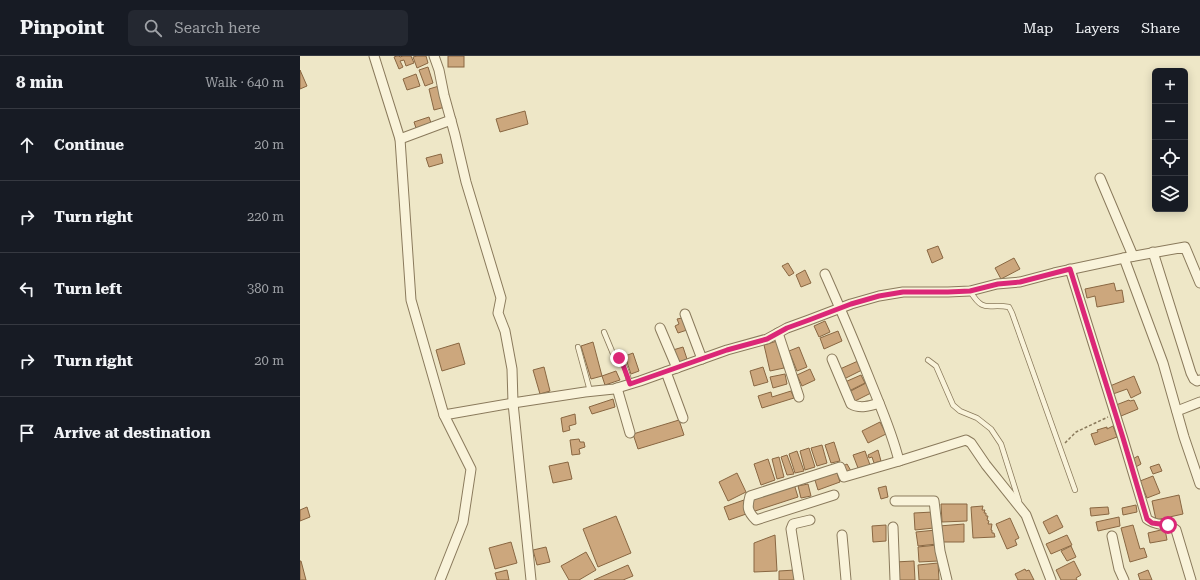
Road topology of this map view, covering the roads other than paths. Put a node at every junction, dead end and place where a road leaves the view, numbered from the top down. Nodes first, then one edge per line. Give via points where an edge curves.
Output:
1 (374, 56) edge
2 (434, 56) edge
3 (451, 120) junction
4 (400, 139) junction
5 (1100, 178) dead end
6 (1153, 252) junction
7 (1134, 256) junction
8 (1124, 258) junction
9 (1070, 269) junction
10 (825, 274) dead end
11 (1200, 283) edge
12 (970, 291) junction
13 (840, 308) junction
14 (685, 314) dead end
15 (660, 328) dead end
16 (604, 332) dead end
17 (778, 333) junction
18 (578, 347) dead end
19 (702, 359) junction
20 (832, 359) dead end
21 (928, 360) dead end
22 (677, 368) junction
23 (666, 372) junction
24 (1200, 380) edge
25 (630, 384) junction
26 (617, 388) junction
27 (590, 391) junction
28 (800, 397) dead end
29 (1200, 402) edge
30 (513, 403) junction
31 (879, 403) junction
32 (1176, 411) junction
33 (444, 415) junction
34 (683, 418) dead end
35 (630, 433) dead end
36 (899, 461) junction
37 (1200, 484) edge
38 (1075, 490) dead end
39 (834, 496) dead end
40 (895, 501) dead end
41 (1020, 507) junction
42 (810, 520) dead end
43 (893, 527) dead end
44 (842, 535) dead end
45 (1112, 536) dead end
46 (440, 580) edge
47 (531, 580) edge
48 (799, 580) edge
49 (846, 580) edge
50 (895, 580) edge
51 (947, 580) edge
52 (1051, 580) edge
53 (1124, 580) edge
54 (1191, 580) edge

1 - 4 street
2 - 3 street
3 - 4 street
3 - 30 street via 466,182 501,298 498,313 505,331 512,369
4 - 33 street via 411,300
5 - 7 street
6 - 7 street
6 - 11 street via 1185,247
6 - 24 street via 1191,373 1194,379
7 - 8 street
8 - 9 street
8 - 32 street via 1164,364
9 - 12 street
9 - 54 street via 1147,519 1152,523 1172,526 1176,530
10 - 13 street
12 - 13 street via 903,292 879,296
12 - 38 lane via 981,305 1009,307
13 - 17 street
13 - 31 street
14 - 19 street
15 - 22 street
16 - 25 lane via 614,356 622,362
17 - 19 street via 767,339
17 - 28 street
18 - 27 lane
19 - 22 street
20 - 31 street via 851,404 861,407
21 - 41 lane via 936,366 953,405 990,428 1001,444
22 - 23 street
23 - 25 street
23 - 34 street
25 - 26 street
26 - 27 street
26 - 35 street
27 - 30 street
29 - 32 street
30 - 33 street
30 - 47 street
31 - 36 street
32 - 37 street
33 - 46 street via 471,469 463,522
36 - 39 street via 844,477 840,467 750,496 747,506 756,520
36 - 41 street via 966,440 971,443
40 - 51 street via 934,501 940,551
41 - 52 street via 1026,515
42 - 48 street via 793,524 791,529
43 - 50 street
44 - 49 street
45 - 53 street

